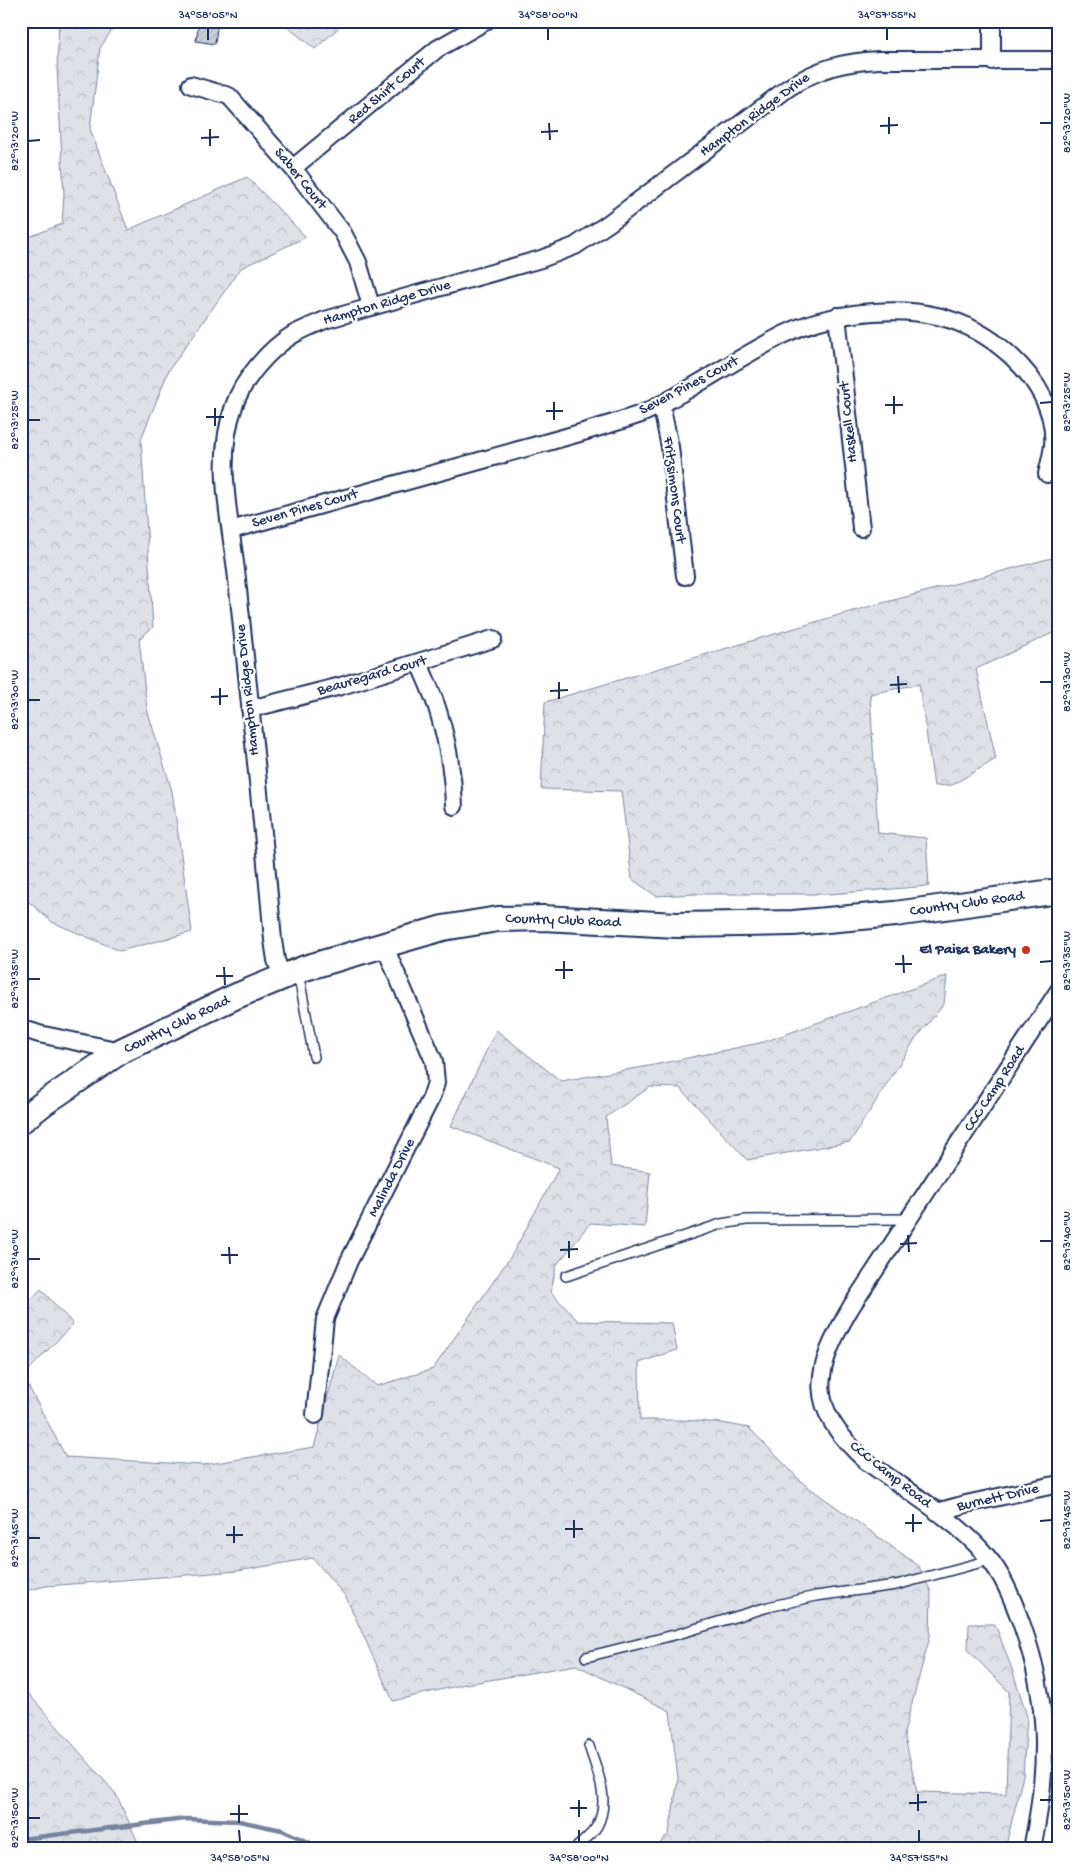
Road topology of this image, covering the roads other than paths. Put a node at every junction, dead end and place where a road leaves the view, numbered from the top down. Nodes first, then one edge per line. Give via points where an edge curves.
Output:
1 (486, 21) edge
2 (992, 21) edge
3 (1059, 60) edge
4 (992, 61) junction
5 (191, 85) dead end
6 (293, 168) junction
7 (371, 306) junction
8 (837, 316) junction
9 (661, 404) junction
10 (1047, 474) dead end
11 (861, 528) dead end
12 (231, 530) junction
13 (685, 576) dead end
14 (493, 640) dead end
15 (419, 663) junction
16 (250, 709) junction
17 (454, 806) dead end
18 (1059, 891) edge
19 (384, 945) junction
20 (290, 974) junction
21 (1059, 990) edge
22 (21, 1028) edge
23 (121, 1051) junction
24 (314, 1058) dead end
25 (21, 1121) edge
26 (908, 1219) junction
27 (566, 1276) dead end
28 (315, 1416) dead end
29 (1059, 1484) edge
30 (937, 1512) junction
31 (990, 1560) junction
32 (586, 1657) dead end
33 (589, 1746) dead end
34 (575, 1849) edge
35 (1032, 1849) edge

1 - 6 street, Red Shirt Court via 437,48
2 - 4 street
3 - 4 street, Hampton Ridge Drive
4 - 7 street, Hampton Ridge Drive via 852,61 819,70 788,88 575,246 541,259
5 - 6 street, Saber Court via 229,96
6 - 7 street, Saber Court via 343,233 358,262
7 - 12 street, Hampton Ridge Drive via 325,320 292,335 264,359 241,389 228,423 226,440 224,472
8 - 9 street, Seven Pines Court via 811,322 786,333
8 - 10 street, Seven Pines Court via 883,311 937,315 967,326 1002,347 1031,378 1050,413 1053,446
8 - 11 street, Haskell Court
9 - 12 street, Seven Pines Court via 643,413
9 - 13 street, Fritzsimons Court via 670,447
12 - 16 street, Hampton Ridge Drive
14 - 15 street, Beauregard Court
15 - 16 street, Beauregard Court
15 - 17 street via 443,728 453,780
16 - 20 street, Hampton Ridge Drive via 276,960
18 - 19 street, Country Club Road via 895,914 793,923 677,924 498,919 443,928
19 - 20 street, Country Club Road
19 - 28 street, Malinda Drive via 430,1048 436,1068 436,1084 330,1305 325,1319
20 - 23 street, Country Club Road
20 - 24 lane
21 - 26 street, CCC Camp Road
22 - 23 street
23 - 25 street, Country Club Road
26 - 27 lane via 746,1220 722,1224
26 - 30 street, CCC Camp Road via 834,1336 822,1372 821,1392 830,1420 850,1447
29 - 30 street, Burnett Drive
30 - 31 street, CCC Camp Road via 968,1536
31 - 32 lane via 896,1585 816,1596 768,1607
31 - 35 street, CCC Camp Road via 1013,1600 1042,1697 1045,1754
33 - 34 lane via 603,1790 603,1809 597,1826

